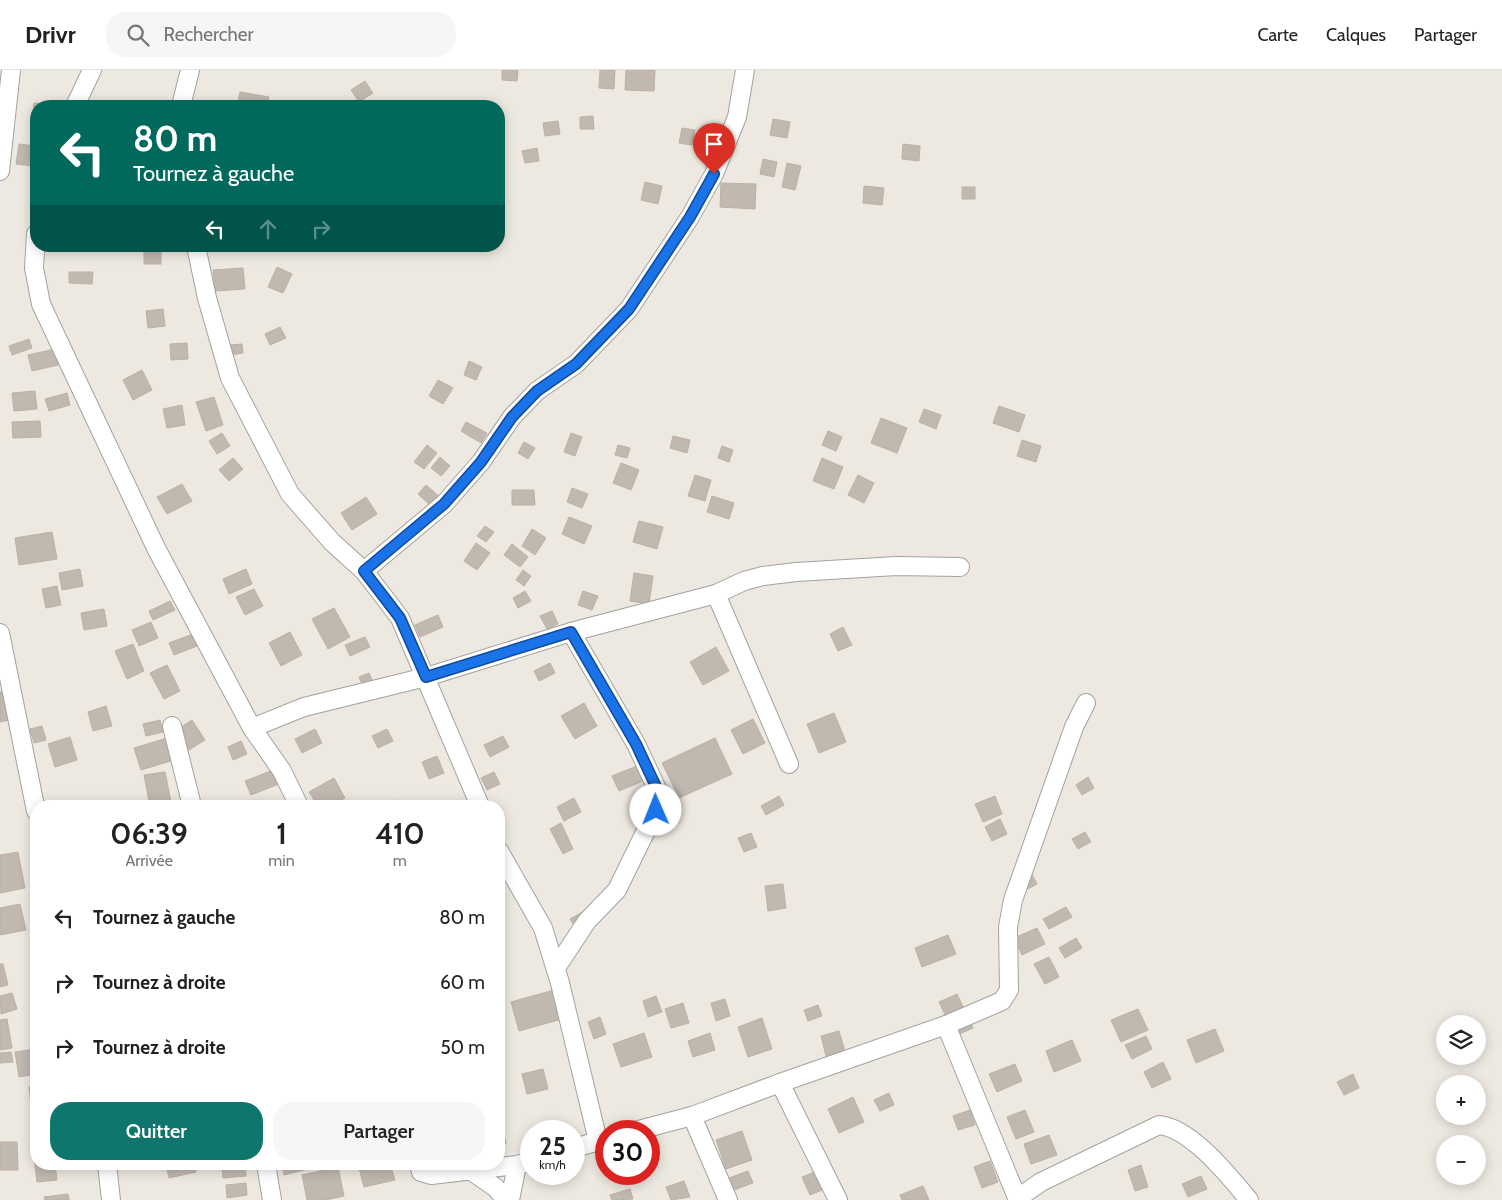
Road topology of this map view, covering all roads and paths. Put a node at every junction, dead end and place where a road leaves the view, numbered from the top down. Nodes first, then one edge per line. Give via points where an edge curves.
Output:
1 (11, 70) edge
2 (92, 70) edge
3 (190, 70) edge
4 (745, 70) edge
5 (78, 100) edge
6 (182, 100) edge
7 (0, 171) edge
8 (35, 252) edge
9 (197, 252) edge
10 (960, 567) dead end
11 (364, 571) junction
12 (716, 594) junction
13 (571, 632) junction
14 (0, 633) edge
15 (426, 677) junction
16 (1086, 703) dead end
17 (172, 726) dead end
18 (252, 728) junction
19 (789, 764) dead end
20 (34, 800) edge
21 (190, 800) edge
22 (296, 800) edge
23 (477, 800) edge
24 (505, 862) edge
25 (556, 968) junction
26 (946, 1025) junction
27 (780, 1082) junction
28 (692, 1116) junction
29 (597, 1120) edge
30 (660, 1124) edge
31 (520, 1164) edge
32 (505, 1165) edge
33 (108, 1170) edge
34 (267, 1170) edge
35 (420, 1170) edge
36 (470, 1170) joint
37 (520, 1174) edge
38 (1018, 1199) edge
39 (111, 1200) edge
40 (272, 1200) edge
41 (506, 1200) edge
42 (510, 1200) edge
43 (728, 1200) edge
44 (838, 1200) edge
45 (1249, 1200) edge

1 - 7 street
2 - 5 street
3 - 6 street
4 - 11 street via 737,117 714,174 690,217 629,309 576,364 537,391 518,410 481,462 444,504
8 - 18 street via 34,268 41,304 156,548
9 - 11 street via 230,378 290,494 332,542
10 - 12 street via 896,566 796,572 744,581
11 - 15 street via 400,618
12 - 13 street
12 - 19 street
13 - 15 street
13 - 25 street via 636,744 658,791 658,800 617,890 587,921
14 - 20 street
15 - 18 street via 304,707
15 - 23 street
16 - 26 street via 1074,727 1013,900 1008,927 1008,990 1002,1001
17 - 21 street
18 - 22 street via 282,771
24 - 25 street via 544,928
25 - 29 street
26 - 27 street
26 - 38 street
27 - 28 street
27 - 44 street
28 - 30 street
28 - 43 street
31 - 32 street
33 - 39 street
34 - 40 street
35 - 36 street via 425,1174
36 - 41 street via 496,1188
37 - 42 street
38 - 45 street via 1041,1182 1159,1125 1168,1126 1205,1150

